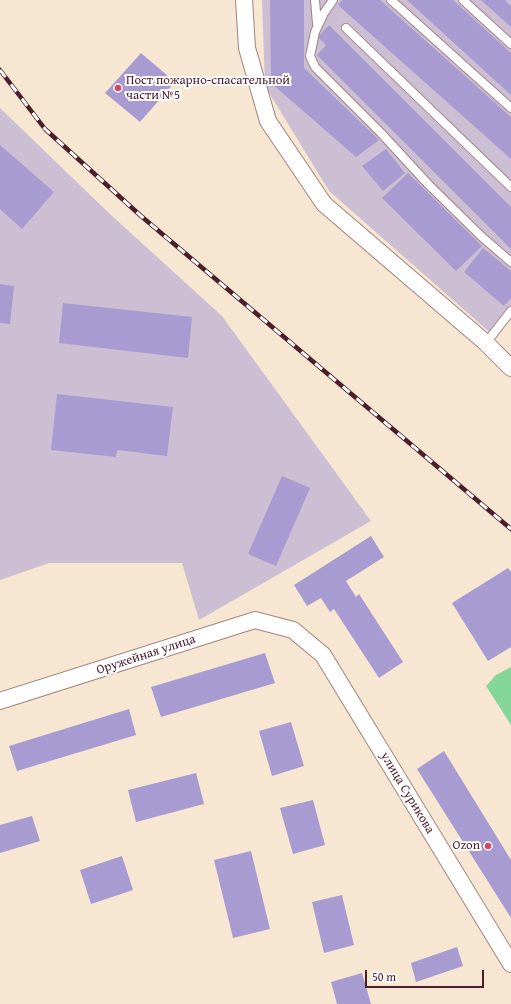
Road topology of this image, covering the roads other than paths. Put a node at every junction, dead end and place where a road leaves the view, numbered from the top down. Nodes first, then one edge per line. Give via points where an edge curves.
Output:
1 (244, 0) edge
2 (316, 0) edge
3 (334, 0) edge
4 (391, 0) edge
5 (463, 0) edge
6 (317, 25) junction
7 (346, 28) dead end
8 (511, 44) edge
9 (511, 108) edge
10 (511, 187) edge
11 (511, 262) edge
12 (511, 311) edge
13 (486, 343) junction
14 (511, 368) edge
15 (293, 630) joint
16 (0, 701) edge
17 (511, 964) edge

1 - 13 street via 247,48 268,121 324,204
2 - 6 lane
3 - 6 lane
4 - 9 lane
5 - 8 lane
6 - 11 lane via 310,56 315,67 428,184
7 - 10 lane
12 - 13 lane
13 - 14 street
15 - 16 street, Оружейная улица via 255,620
15 - 17 street, улица Сурикова via 323,655

